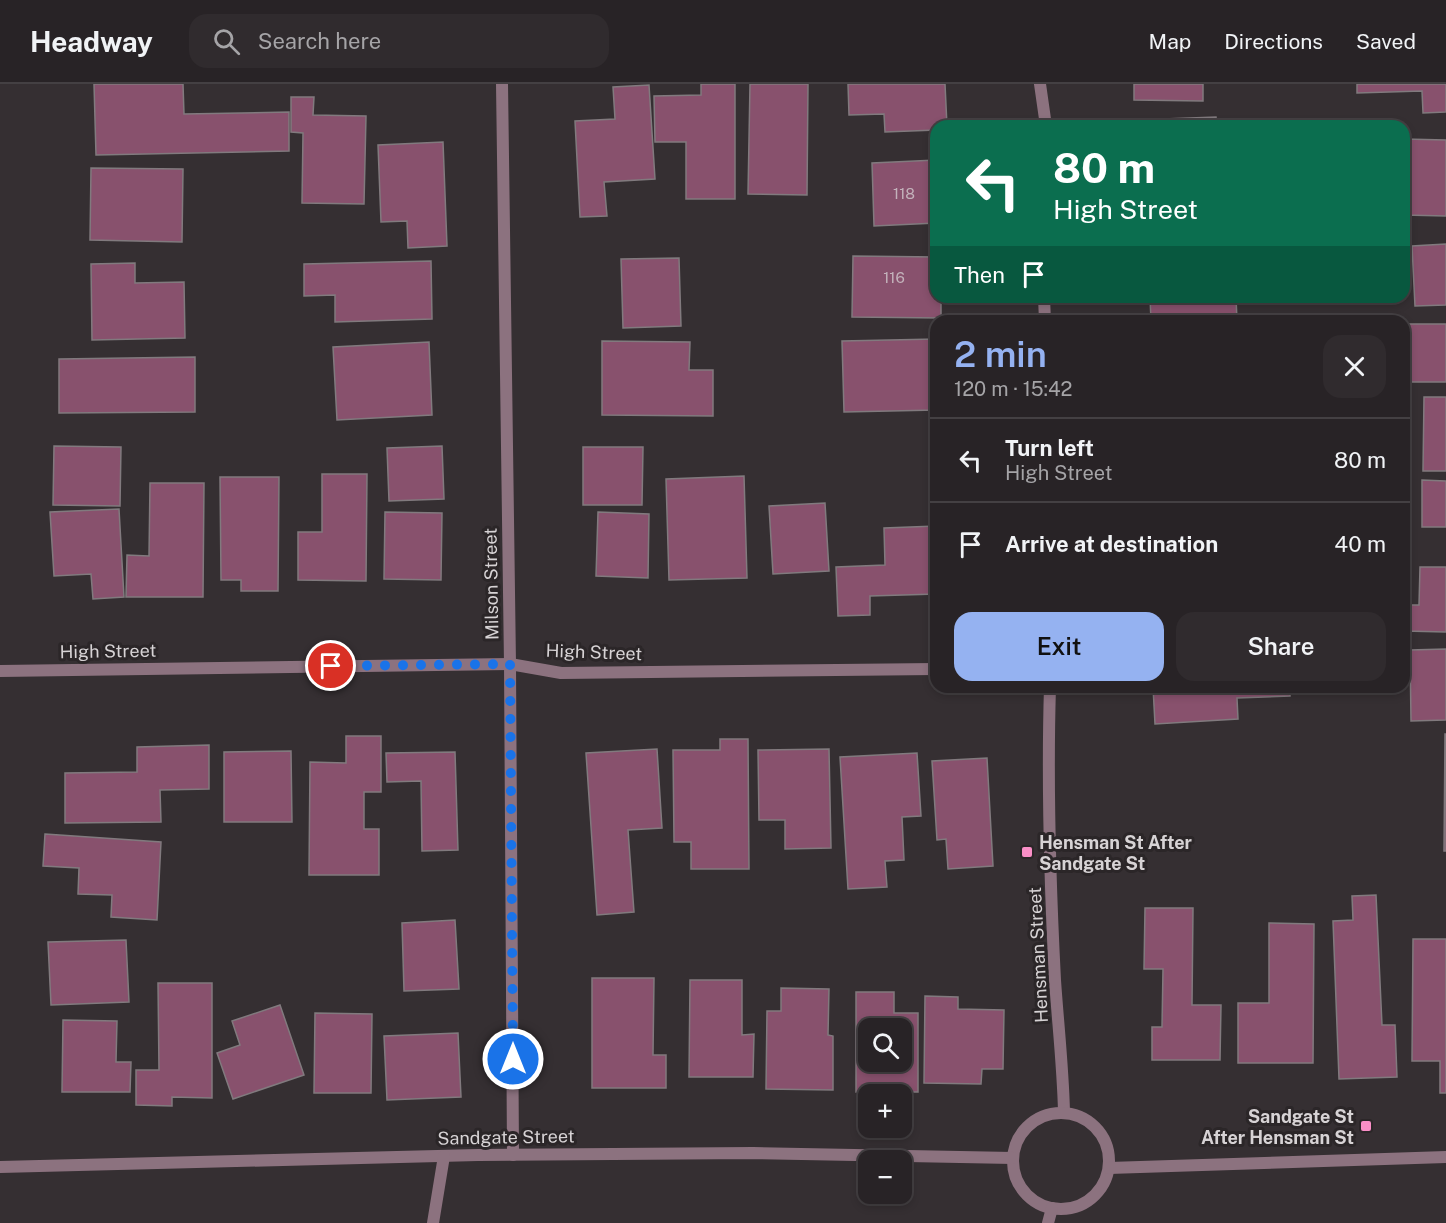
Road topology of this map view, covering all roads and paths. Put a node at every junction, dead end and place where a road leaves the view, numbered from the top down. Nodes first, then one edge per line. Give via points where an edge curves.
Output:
1 (502, 84) edge
2 (1040, 84) edge
3 (1045, 120) edge
4 (510, 664) junction
5 (930, 669) edge
6 (0, 671) edge
7 (1050, 693) edge
8 (1064, 1112) junction
9 (513, 1155) junction
10 (444, 1156) junction
11 (1446, 1157) edge
12 (1013, 1158) junction
13 (0, 1167) edge
14 (1109, 1168) junction
15 (1052, 1208) junction
16 (433, 1223) edge
17 (1048, 1223) edge

1 - 4 street, Milson Street
2 - 3 street
4 - 5 street, High Street via 561,673
4 - 6 street, High Street
4 - 9 street, Milson Street
7 - 8 street, Hensman Street via 1048,783
8 - 12 street via 1035,1120 1016,1143
8 - 14 street via 1094,1124 1106,1145
9 - 10 street, Sandgate Street
9 - 12 street, Sandgate Street via 753,1153
10 - 13 street, Sandgate Street
10 - 16 street
11 - 14 street
12 - 15 street via 1015,1172 1028,1195
14 - 15 street via 1104,1183 1088,1200 1067,1209
15 - 17 street

